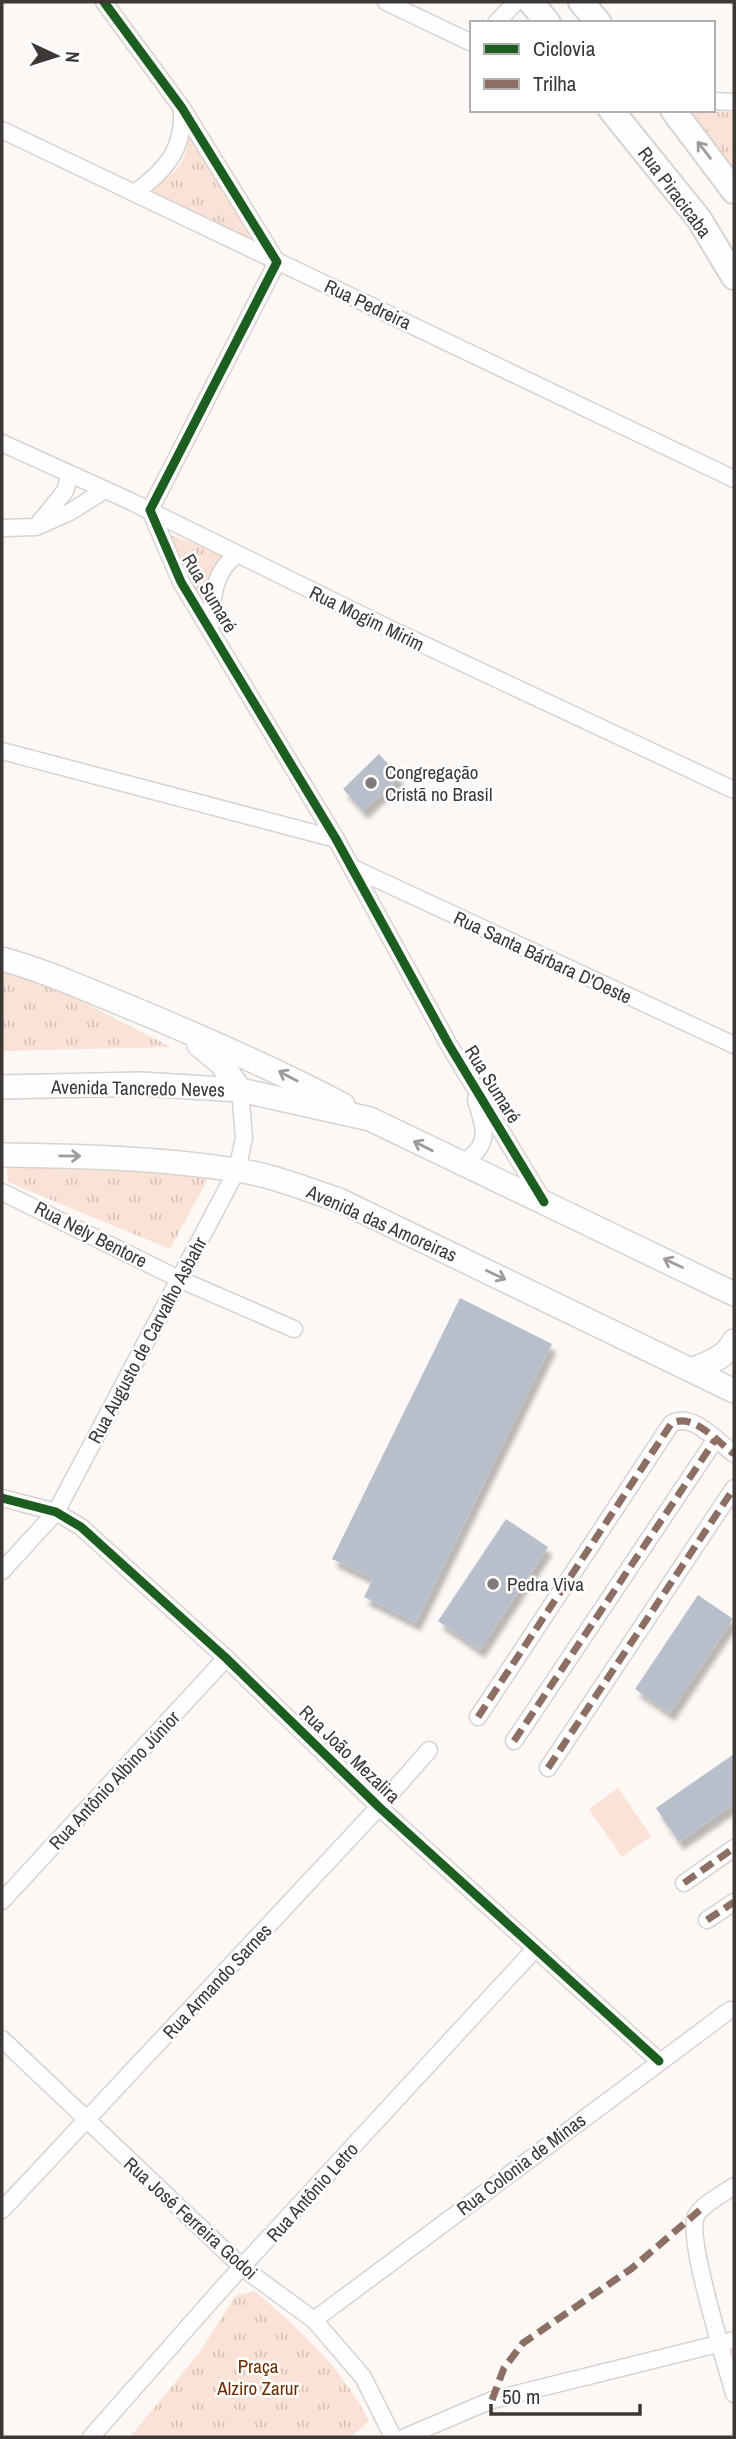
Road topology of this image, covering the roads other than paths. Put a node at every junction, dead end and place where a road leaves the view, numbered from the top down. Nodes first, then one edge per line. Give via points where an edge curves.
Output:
1 (104, 2) edge
2 (386, 2) edge
3 (516, 2) edge
4 (531, 2) edge
5 (582, 2) edge
6 (498, 21) edge
7 (546, 21) edge
8 (597, 21) edge
9 (470, 42) edge
10 (715, 101) edge
11 (734, 102) edge
12 (182, 108) junction
13 (613, 112) edge
14 (675, 112) edge
15 (2, 130) edge
16 (136, 191) junction
17 (734, 191) edge
18 (277, 262) junction
19 (734, 277) edge
20 (2, 443) edge
21 (70, 474) junction
22 (734, 479) edge
23 (105, 490) junction
24 (150, 510) junction
25 (36, 527) junction
26 (2, 528) edge
27 (236, 555) junction
28 (210, 627) junction
29 (2, 751) edge
30 (734, 790) edge
31 (336, 839) junction
32 (353, 868) junction
33 (2, 959) edge
34 (171, 1024) junction
35 (734, 1045) edge
36 (465, 1068) junction
37 (2, 1087) edge
38 (240, 1090) junction
39 (370, 1119) junction
40 (2, 1155) edge
41 (460, 1165) junction
42 (237, 1170) junction
43 (2, 1192) edge
44 (544, 1202) junction
45 (179, 1279) junction
46 (734, 1294) edge
47 (294, 1329) dead end
48 (734, 1340) edge
49 (693, 1369) junction
50 (734, 1391) edge
51 (715, 1440) junction
52 (734, 1454) edge
53 (734, 1488) edge
54 (2, 1498) edge
55 (56, 1512) junction
56 (2, 1571) edge
57 (226, 1658) junction
58 (478, 1717) dead end
59 (514, 1741) dead end
60 (429, 1750) dead end
61 (548, 1768) dead end
62 (379, 1807) junction
63 (734, 1848) edge
64 (684, 1883) dead end
65 (2, 1901) edge
66 (734, 1902) edge
67 (707, 1920) dead end
68 (535, 1949) junction
69 (730, 2010) dead end
70 (2, 2039) edge
71 (659, 2061) junction
72 (85, 2121) junction
73 (734, 2186) edge
74 (2, 2210) edge
75 (243, 2268) junction
76 (314, 2320) junction
77 (728, 2342) edge
78 (734, 2394) edge
79 (91, 2437) edge
80 (393, 2437) edge
81 (405, 2437) edge

1 - 12 street
2 - 9 street
3 - 6 street
4 - 7 main road
5 - 8 main road
10 - 11 street
12 - 16 street via 179,144 171,159
12 - 18 street
13 - 19 main road, Rua Piracicaba via 699,219
17 -> 14 main road
15 - 16 street, Rua Pedreira
16 - 18 street, Rua Pedreira
18 - 22 street, Rua Pedreira
18 - 24 street
20 - 21 street, Rua Mogim Mirim
21 - 23 street, Rua Mogim Mirim
21 - 25 street via 65,491
23 - 24 street, Rua Mogim Mirim
23 - 25 street
24 - 27 street, Rua Mogim Mirim
24 - 28 street, Rua Sumaré via 181,582
25 - 26 street
27 - 28 street, Rua Sumaré via 217,575
27 - 30 street, Rua Mogim Mirim
28 - 31 street, Rua Sumaré
29 - 31 street
31 - 32 street, Rua Sumaré
32 - 35 street, Rua Santa Bárbara D'Oeste
32 - 36 street, Rua Sumaré
33 - 34 main road
34 - 38 main road via 221,1063
39 -> 34 main road
36 - 41 street, Rua Sumaré via 485,1129 481,1147
36 - 44 street, Rua Sumaré
37 - 38 main road, Avenida Tancredo Neves via 141,1084
38 - 39 main road, Avenida Tancredo Neves
38 - 42 street, Rua Augusto de Carvalho Asbahr via 244,1138
41 -> 39 main road, Avenida Tancredo Neves
40 -> 42 main road, Avenida das Amoreiras via 78,1155
41 - 44 main road, Avenida Tancredo Neves
42 - 45 street, Rua Augusto de Carvalho Asbahr
42 -> 49 main road, Avenida das Amoreiras via 339,1200
43 - 45 street, Rua Nely Bentore
46 -> 44 main road, Avenida Tancredo Neves
45 - 47 street, Rua Nely Bentore
45 - 55 street, Rua Augusto de Carvalho Asbahr
48 - 49 main road via 713,1362
49 - 50 main road, Avenida das Amoreiras
51 - 52 street
51 - 58 street via 689,1420 671,1424
51 - 59 street
53 - 61 street
54 - 55 street, Rua João Mezalira
55 - 56 street, Rua Augusto de Carvalho Asbahr
55 - 57 street, Rua João Mezalira via 81,1527
57 - 62 street, Rua João Mezalira
57 - 65 street, Rua Antônio Albino Júnior
60 - 62 street, Rua Armando Sarnes
62 - 68 street, Rua João Mezalira
62 - 72 street, Rua Armando Sarnes
63 - 64 street
66 - 67 street
68 - 71 street, Rua João Mezalira
68 - 75 street, Rua Antônio Letro
69 - 71 street, Rua Colonia de Minas
70 - 72 street, Rua José Ferreira Godoi
71 - 76 street, Rua Colonia de Minas
72 - 74 street, Rua Armando Sarnes
72 - 75 street, Rua José Ferreira Godoi
73 - 77 street via 700,2210 695,2220 696,2243
75 - 76 street, Rua José Ferreira Godoi
75 - 79 street, Rua Antônio Letro
76 - 80 street, Rua José Ferreira Godoi via 363,2377
77 - 78 street
77 - 81 street via 492,2400

